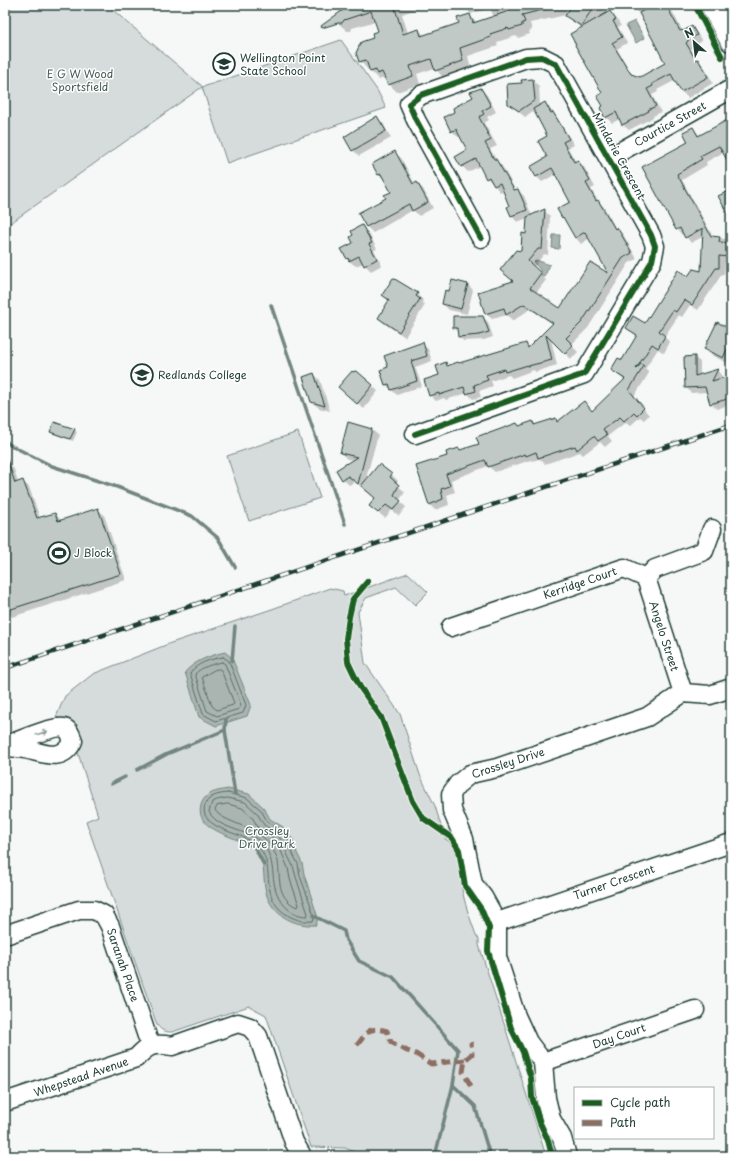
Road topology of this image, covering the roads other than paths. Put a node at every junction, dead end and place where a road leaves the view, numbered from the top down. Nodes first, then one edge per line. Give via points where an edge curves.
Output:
1 (712, 5) edge
2 (731, 40) edge
3 (731, 90) edge
4 (609, 158) junction
5 (481, 238) dead end
6 (415, 434) dead end
7 (712, 529) dead end
8 (646, 578) junction
9 (452, 627) dead end
10 (731, 688) edge
11 (683, 693) junction
12 (731, 843) edge
13 (497, 922) junction
14 (5, 935) edge
15 (695, 1010) dead end
16 (150, 1045) junction
17 (543, 1062) junction
18 (5, 1102) edge
19 (301, 1156) edge
20 (567, 1156) edge

1 - 2 main road
3 - 4 street, Courtice Street
4 - 5 street, Mindarie Crescent via 556,64 542,58 526,58 421,95 409,104
4 - 6 street, Mindarie Crescent via 655,246 652,260 584,374
7 - 8 street via 704,550 655,569
8 - 9 street, Kerridge Court via 624,568
8 - 11 street, Angelo Street
10 - 11 street via 710,695
11 - 13 street, Crossley Drive via 647,717 497,768 470,774 458,784 451,794 452,810 464,839 473,884
12 - 13 street, Turner Crescent
13 - 17 street via 497,957 516,1016 528,1042
14 - 16 street, Saranah Place via 79,910 94,910 104,915
15 - 17 street, Day Court
16 - 18 street, Whepstead Avenue via 136,1058
16 - 19 street via 172,1046 238,1023 250,1027 258,1036
17 - 20 street via 546,1098 551,1119 562,1138

